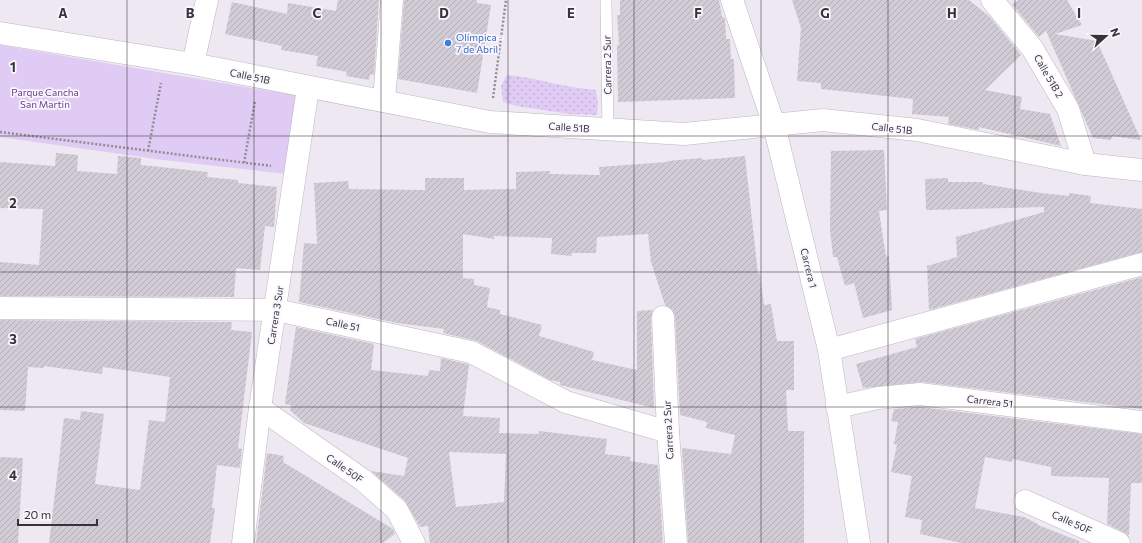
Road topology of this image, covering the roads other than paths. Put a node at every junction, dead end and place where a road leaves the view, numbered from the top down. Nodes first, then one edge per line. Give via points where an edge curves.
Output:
1 (207, 0) edge
2 (392, 0) edge
3 (606, 0) edge
4 (732, 0) edge
5 (992, 0) edge
6 (0, 32) edge
7 (193, 64) junction
8 (308, 88) junction
9 (384, 101) junction
10 (774, 125) junction
11 (608, 130) junction
12 (1085, 164) junction
13 (1142, 170) edge
14 (1142, 264) edge
15 (0, 308) edge
16 (276, 310) junction
17 (663, 317) dead end
18 (829, 350) junction
19 (838, 407) junction
20 (260, 408) junction
21 (1142, 422) edge
22 (668, 432) junction
23 (1024, 502) dead end
24 (243, 543) edge
25 (414, 543) edge
26 (676, 543) edge
27 (859, 543) edge
28 (1119, 543) edge

1 - 7 street
2 - 9 street
3 - 11 lane, Carrera 2 Sur
4 - 10 street, Carrera 1
5 - 12 street, Calle 51B 2 via 1032,48 1068,109
6 - 7 street, Calle 51B
7 - 8 street, Calle 51B
8 - 9 street, Calle 51B
8 - 16 street, Carrera 3 Sur
9 - 11 street, Calle 51B via 490,122
10 - 11 street, Calle 51B via 684,134
10 - 12 street, Calle 51B via 823,120 917,130
10 - 18 street, Carrera 1
12 - 13 street, Calle 51B
14 - 18 street
15 - 16 street, Calle 51
16 - 20 street, Carrera 3 Sur
16 - 22 street, Calle 51 via 470,352 566,402
17 - 22 street, Carrera 2 Sur
18 - 19 street, Carrera 1
19 - 21 street, Carrera 51 via 878,398 920,394
19 - 27 street, Carrera 1
20 - 24 street, Carrera 3 Sur
20 - 25 street, Calle 50F via 363,480 397,510
22 - 26 street, Carrera 2 Sur
23 - 28 street, Calle 50F

